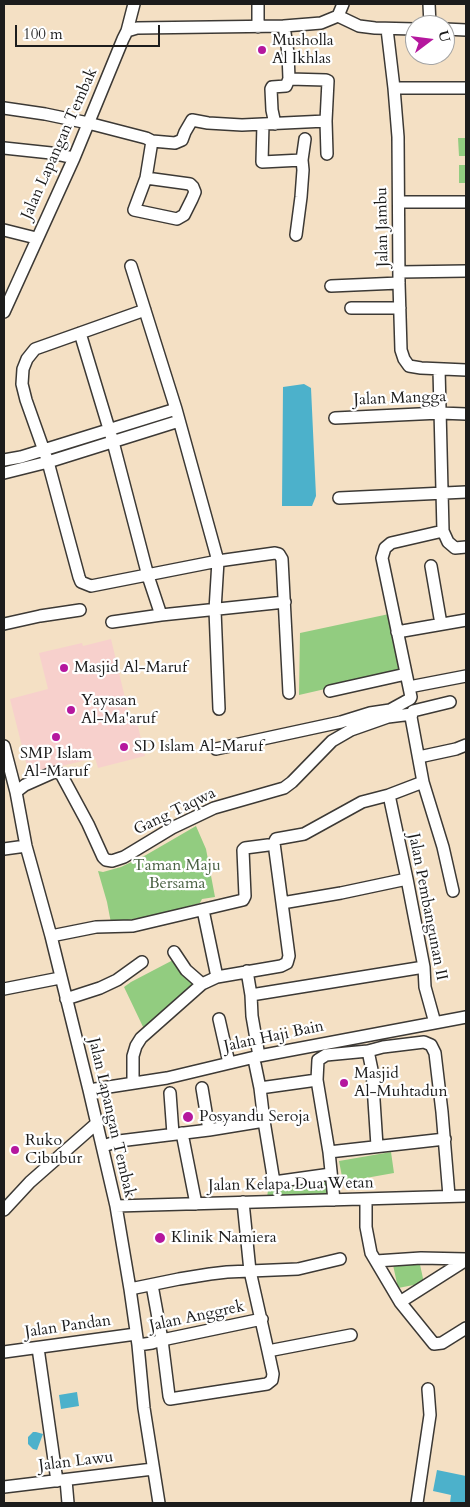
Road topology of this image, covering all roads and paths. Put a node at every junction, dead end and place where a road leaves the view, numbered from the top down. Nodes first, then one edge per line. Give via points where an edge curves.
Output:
1 (134, 4) edge
2 (258, 4) edge
3 (343, 4) edge
4 (338, 16) junction
5 (284, 26) junction
6 (258, 27) junction
7 (387, 29) junction
8 (405, 29) edge
9 (128, 32) junction
10 (289, 80) junction
11 (394, 88) junction
12 (466, 88) edge
13 (4, 108) edge
14 (326, 121) junction
15 (88, 123) junction
16 (269, 124) junction
17 (305, 139) dead end
18 (152, 141) junction
19 (4, 148) edge
20 (327, 154) dead end
21 (74, 158) junction
22 (302, 160) junction
23 (146, 178) junction
24 (399, 202) junction
25 (466, 202) edge
26 (4, 230) edge
27 (296, 235) dead end
28 (36, 238) junction
29 (131, 266) dead end
30 (466, 271) edge
31 (400, 278) junction
32 (331, 286) dead end
33 (351, 308) dead end
34 (400, 308) junction
35 (145, 310) junction
36 (4, 312) edge
37 (80, 333) junction
38 (439, 369) junction
39 (466, 370) edge
40 (176, 409) junction
41 (440, 413) junction
42 (466, 414) edge
43 (335, 418) dead end
44 (179, 421) junction
45 (109, 430) junction
46 (113, 442) junction
47 (44, 450) junction
48 (4, 460) edge
49 (48, 462) junction
50 (4, 473) edge
51 (443, 492) junction
52 (466, 492) edge
53 (339, 498) dead end
54 (443, 531) junction
55 (466, 547) edge
56 (218, 561) junction
57 (431, 566) dead end
58 (148, 576) junction
59 (284, 602) junction
60 (80, 610) dead end
61 (215, 610) junction
62 (161, 615) junction
63 (466, 620) edge
64 (112, 622) dead end
65 (4, 624) edge
66 (442, 624) junction
67 (397, 632) junction
68 (406, 674) junction
69 (466, 676) edge
70 (330, 691) dead end
71 (410, 692) junction
72 (289, 693) dead end
73 (450, 702) dead end
74 (219, 709) dead end
75 (412, 714) junction
76 (466, 745) edge
77 (4, 746) edge
78 (216, 749) dead end
79 (419, 757) junction
80 (7, 768) edge
81 (423, 782) junction
82 (16, 792) junction
83 (389, 795) junction
84 (272, 842) junction
85 (26, 846) junction
86 (4, 849) edge
87 (407, 879) junction
88 (453, 891) dead end
89 (282, 903) junction
90 (203, 910) junction
91 (51, 936) junction
92 (174, 952) dead end
93 (142, 962) dead end
94 (424, 967) junction
95 (247, 971) junction
96 (217, 977) junction
97 (60, 978) junction
98 (202, 984) junction
99 (4, 989) edge
100 (251, 995) junction
101 (66, 999) junction
102 (466, 1017) edge
103 (218, 1019) dead end
104 (435, 1024) junction
105 (368, 1051) junction
106 (257, 1060) junction
107 (229, 1063) junction
108 (317, 1080) junction
109 (133, 1083) junction
110 (202, 1088) dead end
111 (260, 1088) junction
112 (89, 1090) junction
113 (170, 1093) dead end
114 (264, 1121) junction
115 (97, 1123) junction
116 (209, 1130) junction
117 (178, 1133) junction
118 (445, 1139) junction
119 (102, 1146) junction
120 (378, 1146) junction
121 (329, 1152) junction
122 (331, 1174) junction
123 (449, 1196) junction
124 (466, 1196) edge
125 (334, 1200) junction
126 (366, 1200) junction
127 (243, 1202) junction
128 (196, 1204) junction
129 (116, 1206) junction
130 (4, 1210) edge
131 (340, 1259) dead end
132 (466, 1259) edge
133 (376, 1261) junction
134 (250, 1272) junction
135 (152, 1285) junction
136 (130, 1289) junction
137 (400, 1302) junction
138 (262, 1320) junction
139 (466, 1328) edge
140 (351, 1335) dead end
141 (137, 1339) junction
142 (162, 1340) junction
143 (38, 1348) junction
144 (268, 1351) junction
145 (4, 1352) edge
146 (428, 1388) dead end
147 (153, 1469) junction
148 (61, 1480) junction
149 (4, 1487) edge
150 (68, 1503) edge
151 (159, 1503) edge
152 (417, 1503) edge

1 - 9 street, Jalan Lapangan Tembak
2 - 6 street
3 - 4 street
4 - 5 street via 322,23
4 - 7 street via 360,26
5 - 6 street
5 - 10 street
6 - 9 street via 136,28
7 - 8 street
7 - 11 street, Jalan Jambu
9 - 15 street, Jalan Lapangan Tembak
10 - 14 street via 328,81
10 - 16 street via 286,86 271,89
11 - 12 street
11 - 24 street, Jalan Jambu
13 - 15 street
14 - 16 street
14 - 20 street
15 - 18 street
15 - 21 street, Jalan Lapangan Tembak
16 - 18 street via 192,120 179,143
16 - 22 street via 262,162
17 - 22 street
18 - 23 street
19 - 21 street
21 - 28 street, Jalan Lapangan Tembak
22 - 27 street
23 - 23 street via 134,210 177,219 184,216 195,192 193,187
24 - 25 street
24 - 31 street, Jalan Jambu
26 - 28 street
28 - 36 street, Jalan Lapangan Tembak
29 - 35 street
30 - 31 street
31 - 32 street
31 - 34 street, Jalan Jambu
33 - 34 street
34 - 38 street, Jalan Jambu via 404,359 409,366
35 - 37 street
35 - 40 street
37 - 45 street
37 - 47 street via 35,349 22,369 24,392
38 - 39 street, Jalan Jambu
38 - 41 street
40 - 44 street
40 - 45 street
41 - 42 street, Jalan Mangga
41 - 43 street, Jalan Mangga
41 - 51 street
44 - 46 street
44 - 56 street
45 - 46 street
45 - 47 street
46 - 49 street
46 - 58 street
47 - 48 street
47 - 49 street
49 - 50 street
49 - 58 street via 81,582 91,586
51 - 52 street
51 - 53 street
51 - 54 street
54 - 55 street via 455,548
54 - 67 street via 391,543 384,548 382,558
56 - 58 street
56 - 59 street via 280,554
56 - 61 street
57 - 66 street
58 - 62 street
59 - 61 street
59 - 72 street
60 - 65 street
61 - 62 street
61 - 74 street
62 - 64 street
63 - 66 street
66 - 67 street
67 - 68 street
68 - 70 street
68 - 71 street
69 - 71 street
71 - 78 street via 409,700 390,710
73 - 75 street via 413,711
75 - 79 street, Jalan Pembangunan II
75 - 82 street, Gang Taqwa via 388,717 351,730 332,741 284,788 214,808 112,861 103,857 62,774 52,773
76 - 79 street
77 - 80 street, Jalan Lapangan Tembak
79 - 81 street, Jalan Pembangunan II
80 - 82 street, Jalan Lapangan Tembak
81 - 83 street
81 - 88 street, Jalan Pembangunan II
82 - 85 street, Jalan Lapangan Tembak
83 - 84 street via 362,802 304,834
83 - 87 street, Jalan Pembangunan II
84 - 89 street
84 - 90 street via 243,850 245,898
85 - 86 street
85 - 91 street, Jalan Lapangan Tembak
87 - 89 street
87 - 94 street, Jalan Pembangunan II
89 - 95 street via 289,956 287,963
90 - 91 street via 133,926 96,927
90 - 96 street
91 - 97 street, Jalan Lapangan Tembak
92 - 98 street via 186,970
93 - 101 street via 117,980
94 - 100 street
94 - 104 street, Jalan Pembangunan II via 425,987
95 - 96 street
95 - 100 street
96 - 98 street
97 - 99 street
97 - 101 street, Jalan Lapangan Tembak
98 - 109 street via 141,1038 133,1056
100 - 106 street
101 - 112 street, Jalan Lapangan Tembak
102 - 104 street, Jalan Haji Bain
103 - 107 street
104 - 106 street, Jalan Haji Bain
105 - 108 street via 323,1056 317,1064
105 - 118 street via 424,1042 432,1045
105 - 120 street
106 - 107 street, Jalan Haji Bain
106 - 111 street
107 - 109 street, Jalan Haji Bain
108 - 111 street
108 - 121 street
109 - 112 street, Jalan Haji Bain
110 - 116 street
111 - 114 street
112 - 115 street, Jalan Lapangan Tembak
113 - 117 street
114 - 116 street
114 - 122 street via 274,1182
115 - 119 street, Jalan Lapangan Tembak
115 - 130 street via 30,1182
116 - 117 street
117 - 119 street
117 - 128 street
118 - 120 street
118 - 123 street
119 - 129 street, Jalan Lapangan Tembak
120 - 121 street
121 - 122 street
122 - 125 street
123 - 124 street, Jalan Kelapa Dua Wetan
123 - 126 street, Jalan Kelapa Dua Wetan
125 - 126 street, Jalan Kelapa Dua Wetan
125 - 127 street, Jalan Kelapa Dua Wetan
126 - 133 street via 368,1245
127 - 128 street, Jalan Kelapa Dua Wetan
127 - 134 street, Jalan Anggrek
128 - 129 street, Jalan Kelapa Dua Wetan
129 - 136 street, Jalan Lapangan Tembak
131 - 134 street via 298,1269
132 - 133 street
132 - 137 street
133 - 137 street
134 - 135 street via 227,1272
134 - 138 street, Jalan Anggrek
135 - 136 street
135 - 142 street
136 - 141 street, Jalan Lapangan Tembak
137 - 139 street via 436,1344 442,1344
138 - 142 street, Jalan Anggrek
138 - 144 street, Jalan Anggrek
140 - 144 street
141 - 142 street, Jalan Anggrek via 152,1343
141 - 143 street, Jalan Pandan
141 - 147 street, Jalan Lapangan Tembak
142 - 144 street, Jalan Anggrek via 170,1399 267,1384 273,1374
143 - 145 street, Jalan Pandan
143 - 148 street
146 - 152 street via 430,1415
147 - 148 street, Jalan Lawu
147 - 151 street, Jalan Lapangan Tembak
148 - 149 street, Jalan Lawu
148 - 150 street

